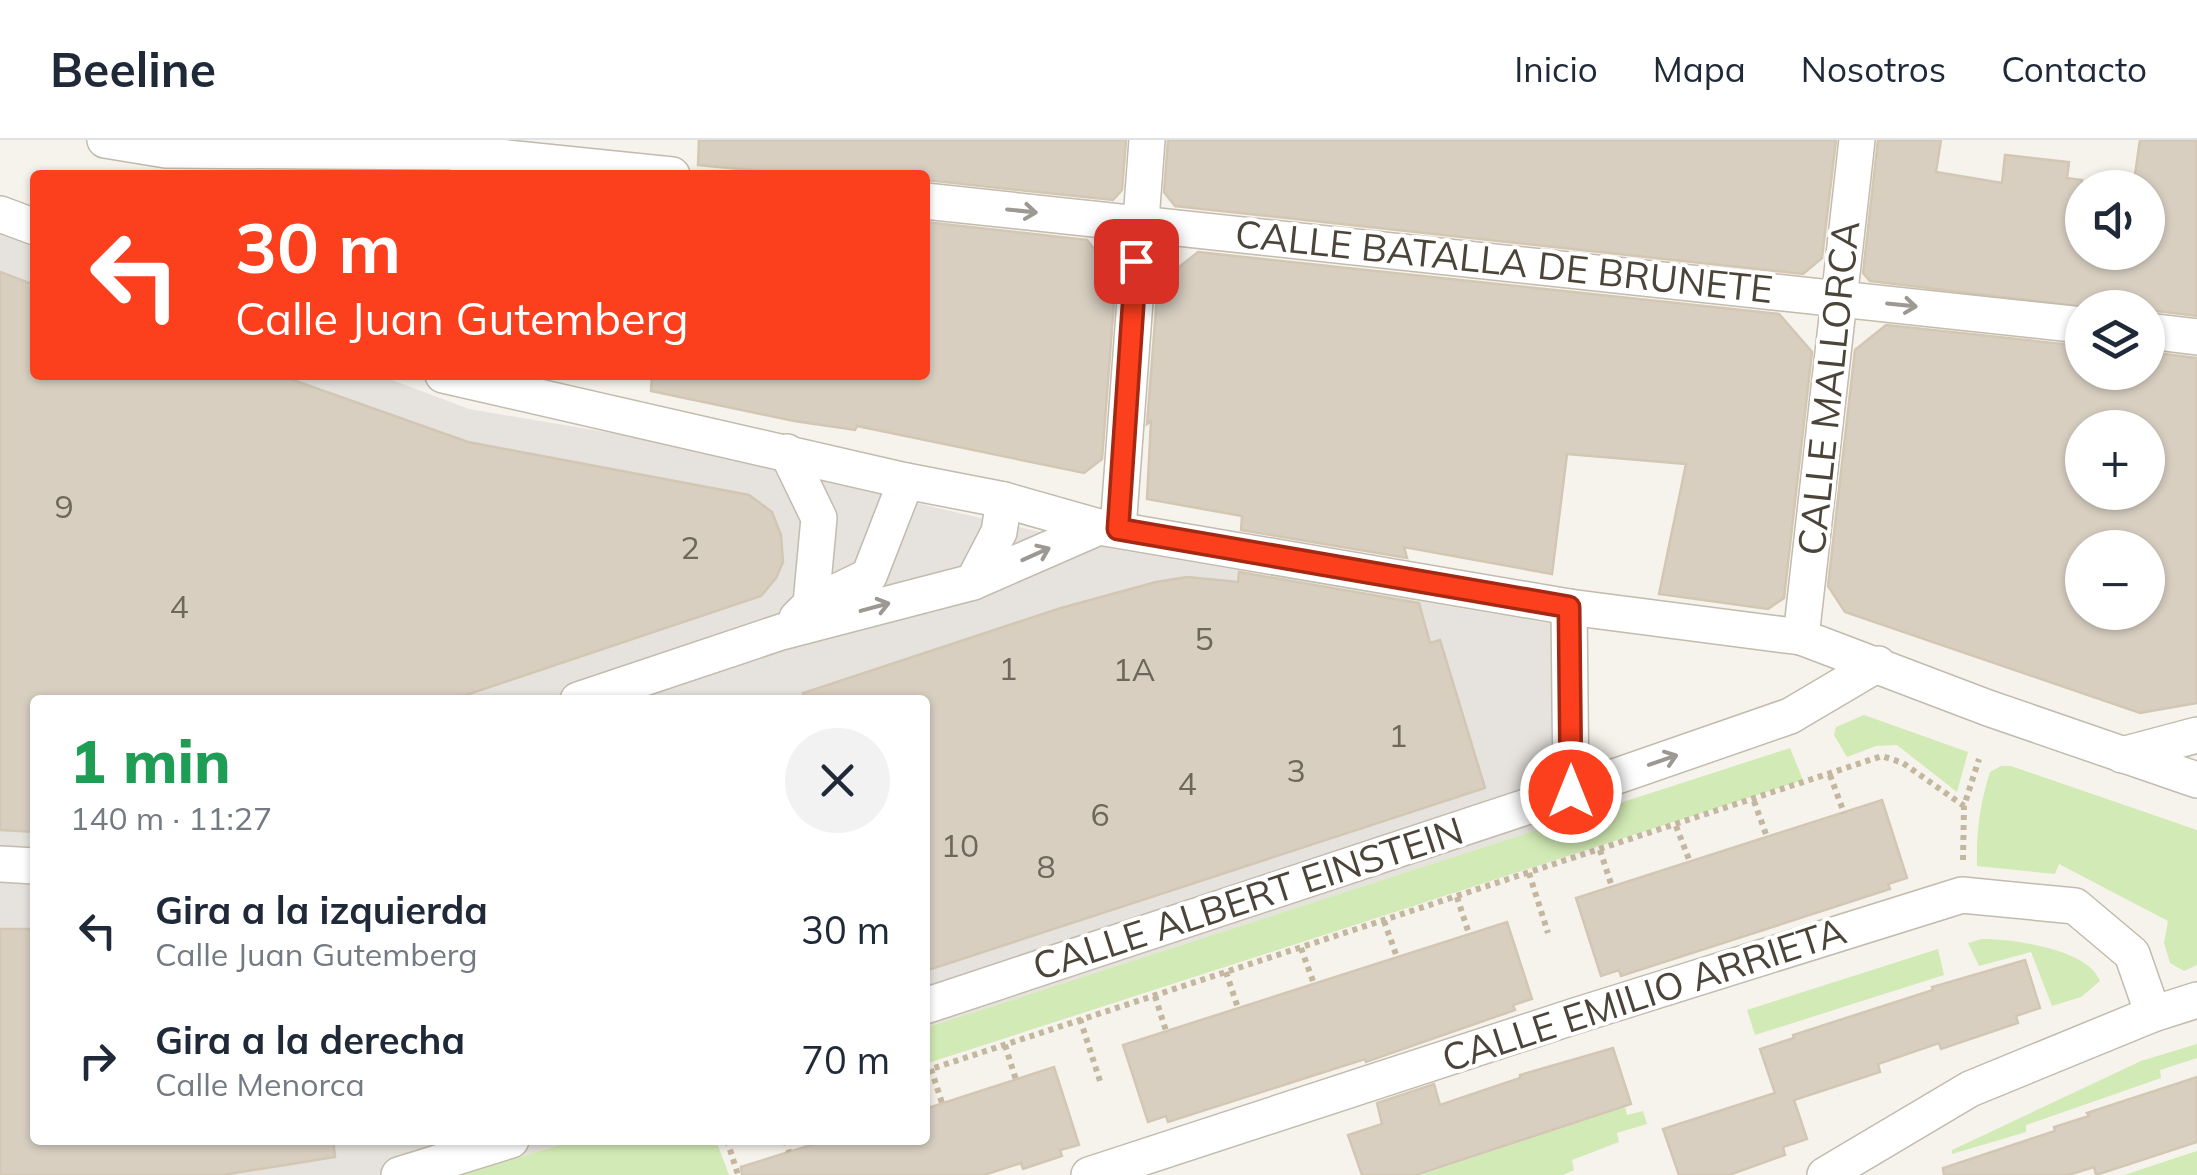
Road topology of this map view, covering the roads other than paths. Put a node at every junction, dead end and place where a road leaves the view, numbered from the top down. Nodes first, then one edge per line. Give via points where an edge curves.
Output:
1 (104, 140) edge
2 (1147, 140) edge
3 (1857, 140) edge
4 (449, 156) edge
5 (613, 170) edge
6 (930, 202) edge
7 (0, 214) edge
8 (1139, 223) junction
9 (30, 225) edge
10 (1838, 298) junction
11 (2065, 322) edge
12 (2165, 334) edge
13 (2197, 337) edge
14 (464, 380) edge
15 (787, 452) junction
16 (906, 481) junction
17 (1004, 500) junction
18 (1108, 528) junction
19 (972, 582) junction
20 (811, 604) junction
21 (1569, 607) junction
22 (781, 632) junction
23 (1802, 637) junction
24 (1878, 664) junction
25 (593, 695) edge
26 (2197, 735) edge
27 (2120, 755) junction
28 (2197, 780) edge
29 (1571, 792) junction
30 (0, 864) edge
31 (30, 867) edge
32 (2197, 1000) edge
33 (930, 1004) edge
34 (2153, 1014) junction
35 (495, 1145) edge
36 (399, 1175) edge
37 (1089, 1175) edge
38 (1824, 1175) edge

1 - 4 street via 166,150
2 - 8 street
3 - 10 street, CALLE MALLORCA
4 - 5 street
6 -> 8 street, CALLE BATALLA DE BRUNETE
7 - 9 street
8 - 10 street, CALLE BATALLA DE BRUNETE
8 - 18 street
10 -> 11 street, CALLE BATALLA DE BRUNETE
10 - 23 street, CALLE MALLORCA
12 - 13 street
14 - 15 street
15 - 16 street
15 - 20 street via 820,518
16 - 17 street
16 - 20 street via 869,576
17 - 18 street
17 - 19 street via 1000,532
19 -> 18 street
18 - 21 street
22 -> 19 street
20 - 22 street
21 - 23 street
21 - 29 street
22 - 25 street
23 - 24 street
24 - 27 street
29 -> 24 street, CALLE ALBERT EINSTEIN via 1790,716
26 - 27 street
27 - 28 street
29 - 33 street, CALLE ALBERT EINSTEIN
30 - 31 street
32 - 34 street
34 - 37 street, CALLE EMILIO ARRIETA via 2132,954 2075,906 1962,895
34 - 38 street via 1970,1090
35 - 36 street

